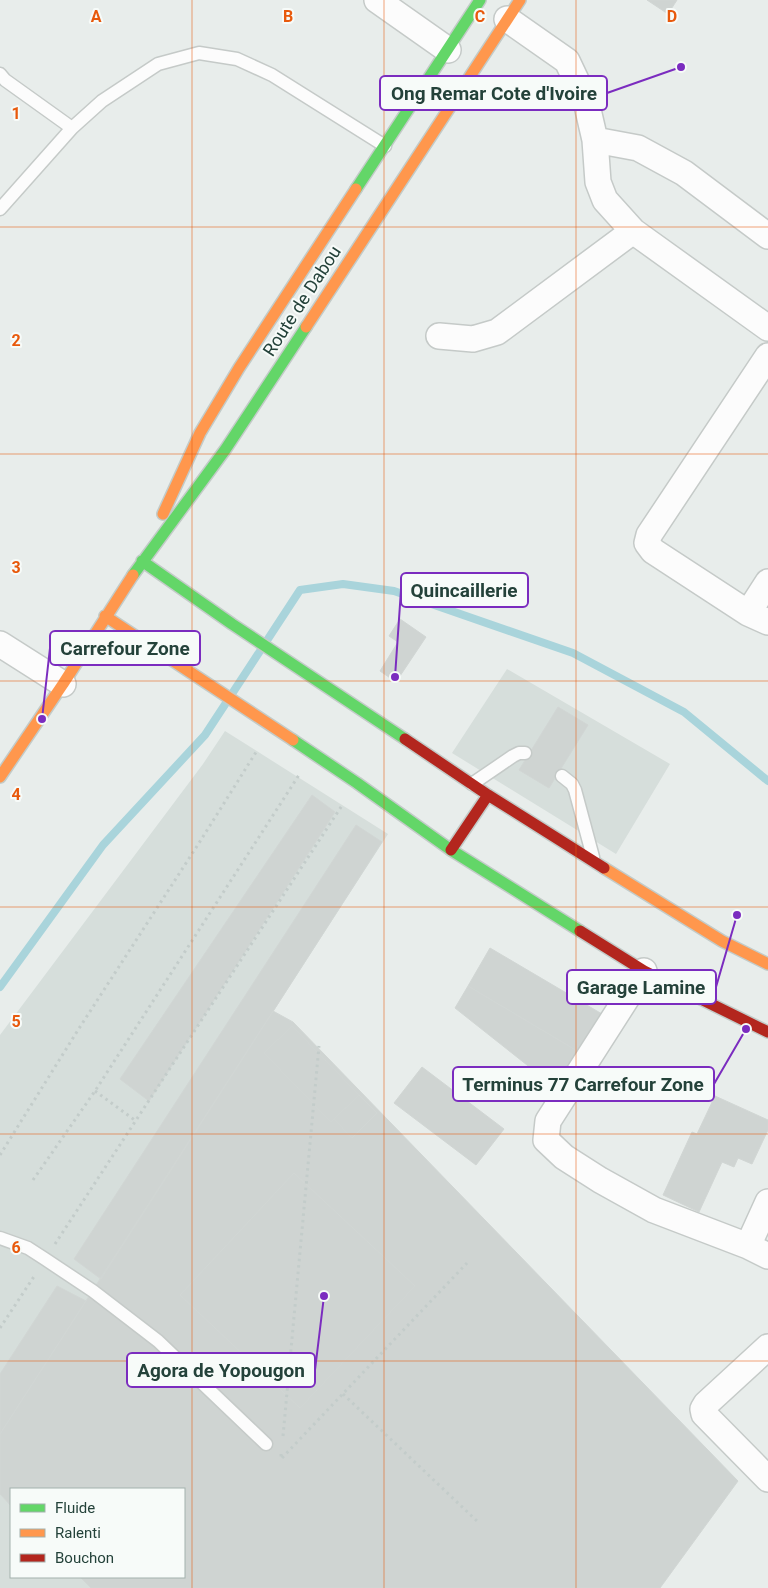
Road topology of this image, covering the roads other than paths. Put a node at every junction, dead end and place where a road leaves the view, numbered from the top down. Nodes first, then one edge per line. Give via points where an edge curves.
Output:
1 (377, 0) edge
2 (480, 0) edge
3 (514, 10) edge
4 (448, 50) junction
5 (0, 74) edge
6 (72, 128) junction
7 (595, 140) junction
8 (385, 146) junction
9 (0, 209) edge
10 (633, 231) junction
11 (768, 236) edge
12 (768, 328) edge
13 (439, 336) dead end
14 (768, 356) edge
15 (142, 561) junction
16 (768, 582) edge
17 (105, 616) junction
18 (758, 617) edge
19 (0, 644) edge
20 (63, 684) junction
21 (525, 754) dead end
22 (562, 776) dead end
23 (0, 777) edge
24 (472, 784) junction
25 (488, 795) junction
26 (451, 850) junction
27 (594, 861) junction
28 (768, 964) edge
29 (644, 971) junction
30 (768, 1032) edge
31 (768, 1202) edge
32 (0, 1238) edge
33 (758, 1251) edge
34 (768, 1347) edge
35 (266, 1444) dead end
36 (768, 1479) edge

1 - 4 street
2 - 4 main road
3 - 7 street via 567,61 586,101
3 - 15 main road, Route de Dabou via 225,450
4 - 8 main road
5 - 6 lane
6 - 8 lane via 102,102 158,64 198,53 237,59 272,74
6 - 9 lane
7 - 10 street via 598,182 605,200
7 - 11 street via 638,148 684,173
8 - 15 main road via 200,433
10 - 12 street
10 - 13 street via 497,332 473,339
14 - 18 street via 649,535 647,543 653,551
15 - 17 main road, Route de Dabou
15 - 24 main road
16 - 18 street
17 - 20 main road, Route de Dabou
17 - 26 main road via 357,783
19 - 20 street
20 - 23 main road, Route de Dabou
21 - 24 lane via 513,756
22 - 27 lane via 575,790
24 - 25 main road
25 - 26 main road
25 - 27 main road
26 - 29 main road
27 - 28 main road via 722,941
29 - 30 main road
29 - 33 street via 548,1120 546,1140 600,1180 654,1210
31 - 33 street
32 - 35 lane via 28,1248 45,1259 158,1341
34 - 36 street via 703,1409 704,1414

